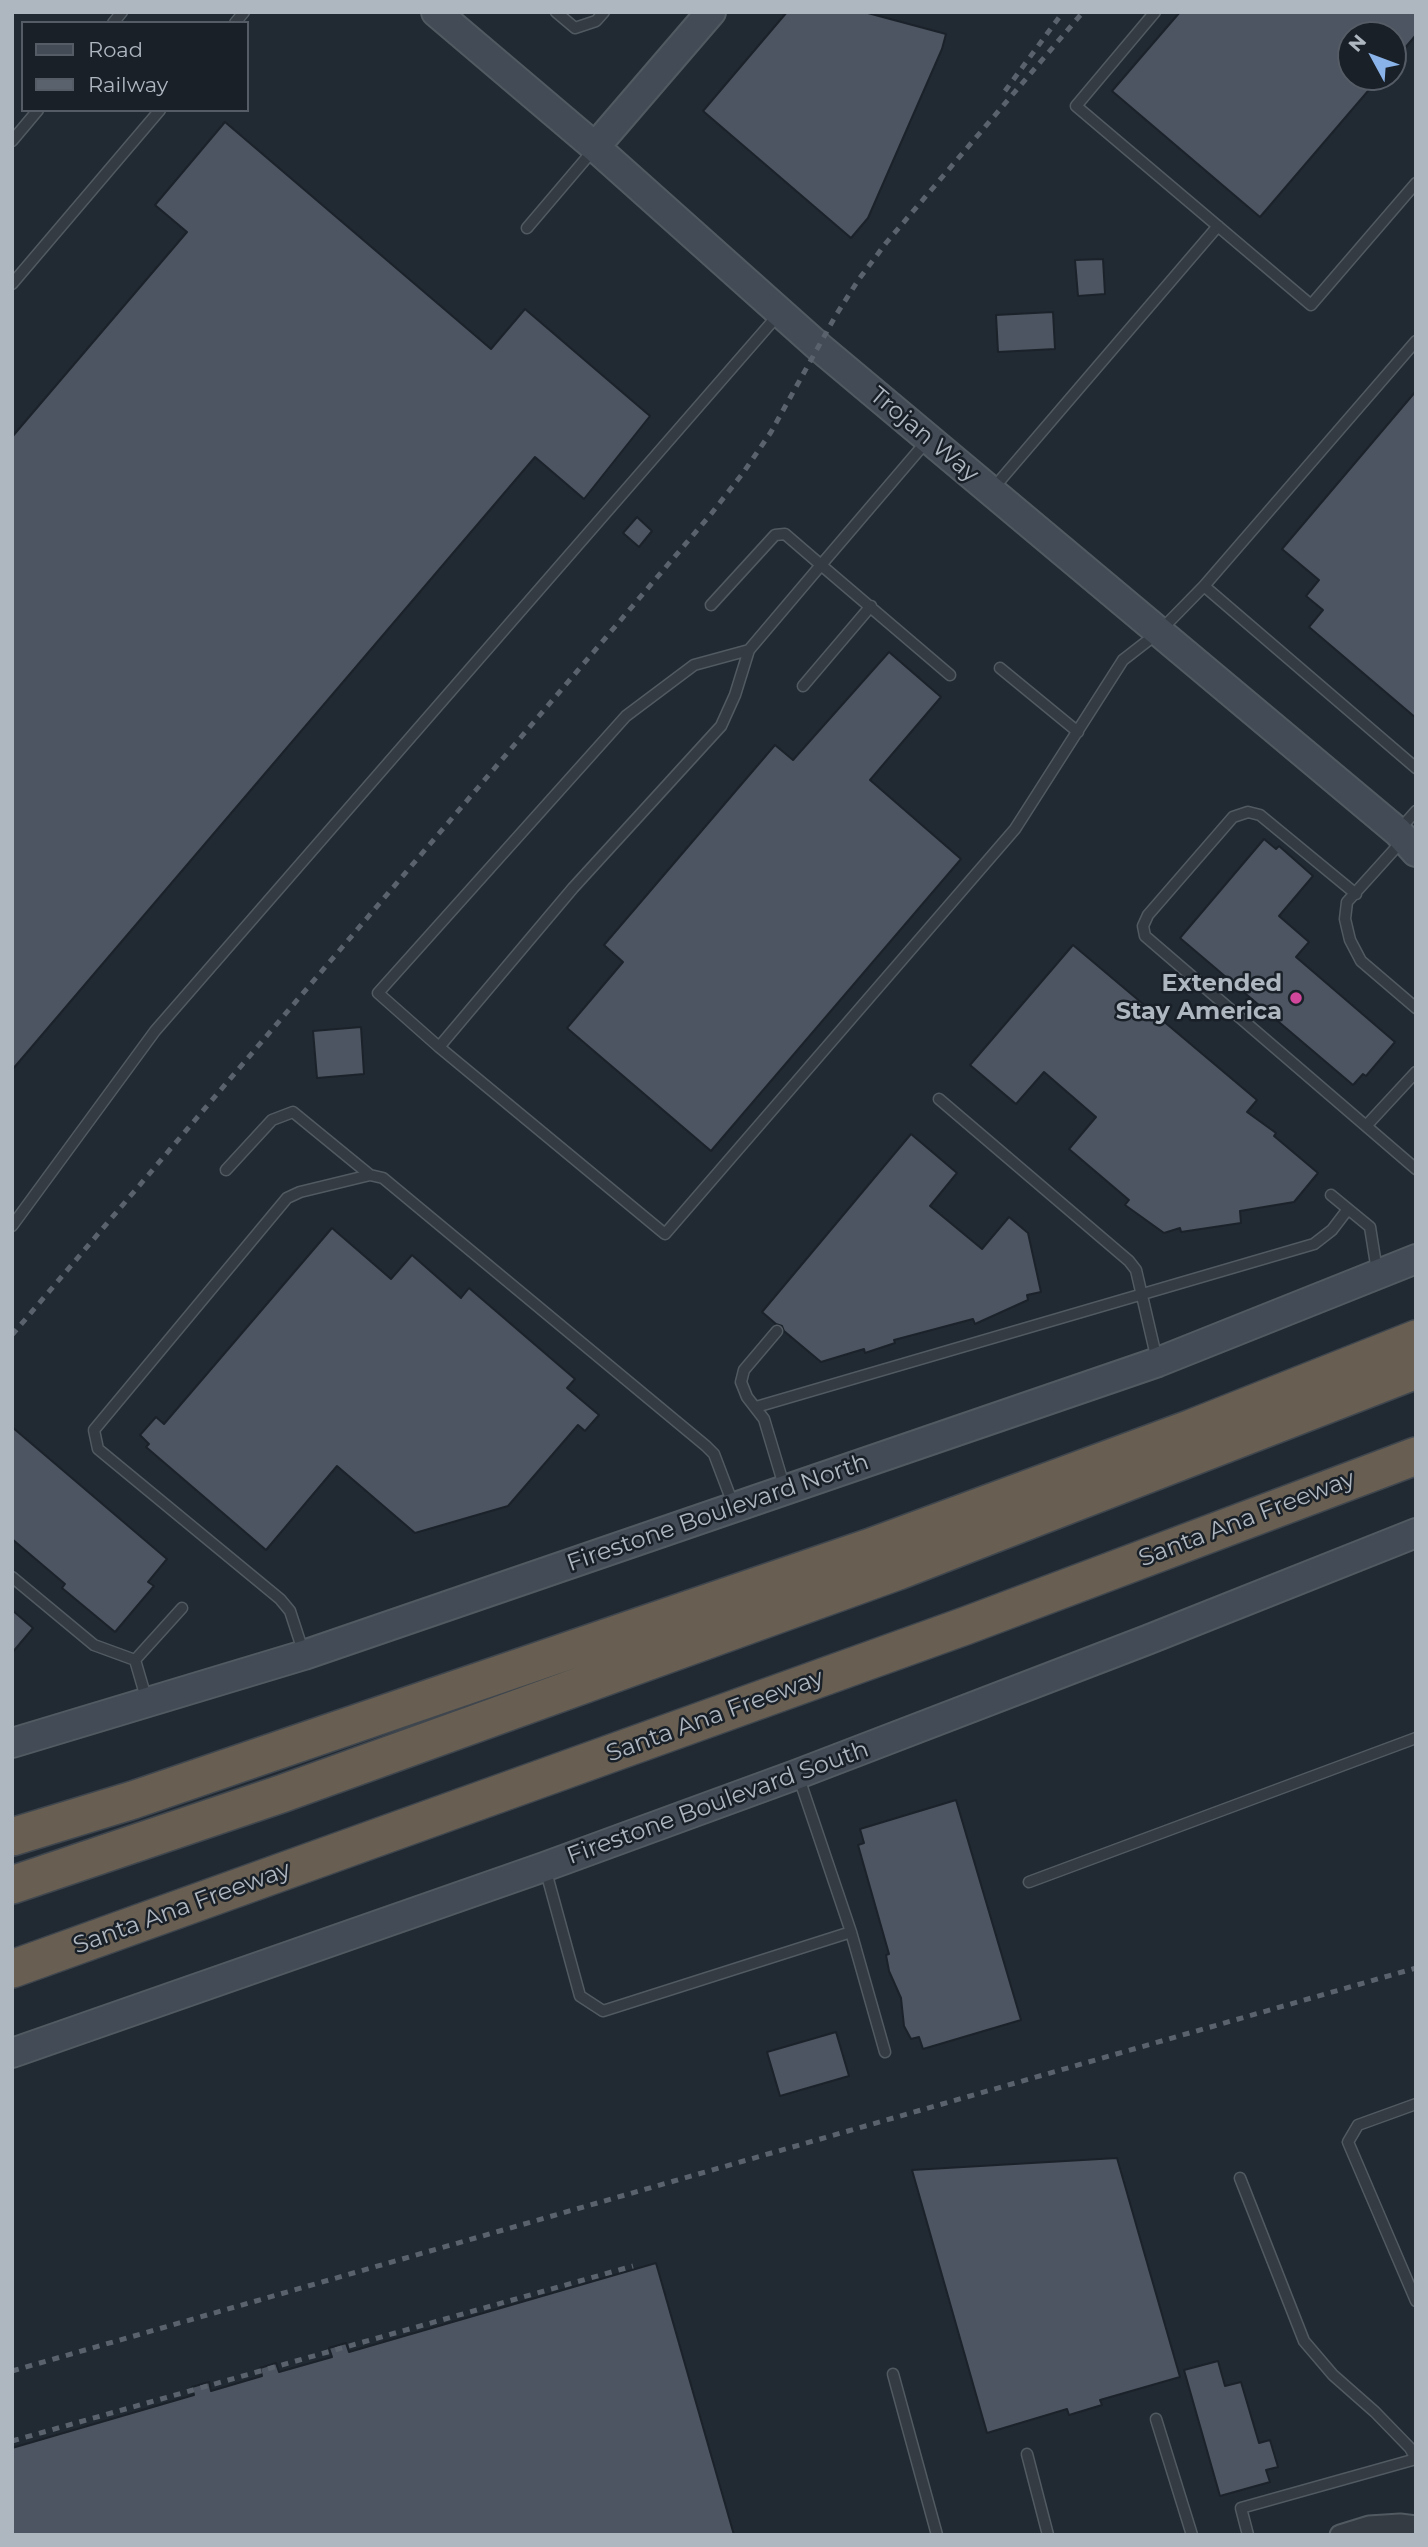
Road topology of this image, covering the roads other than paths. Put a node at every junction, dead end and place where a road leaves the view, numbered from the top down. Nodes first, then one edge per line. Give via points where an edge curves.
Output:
1 (556, 12) edge
2 (604, 12) edge
3 (711, 12) edge
4 (1155, 12) edge
5 (446, 16) edge
6 (36, 112) edge
7 (158, 112) edge
8 (12, 141) edge
9 (595, 147) junction
10 (1416, 183) edge
11 (1218, 226) junction
12 (527, 228) dead end
13 (12, 284) edge
14 (780, 312) junction
15 (1416, 341) edge
16 (929, 439) junction
17 (991, 491) junction
18 (821, 565) junction
19 (1204, 586) junction
20 (711, 605) dead end
21 (871, 606) junction
22 (1159, 632) junction
23 (749, 650) junction
24 (1000, 668) dead end
25 (950, 675) dead end
26 (803, 686) dead end
27 (1078, 732) junction
28 (1416, 768) edge
29 (1408, 833) edge
30 (1356, 894) junction
31 (1416, 1008) edge
32 (439, 1047) junction
33 (1416, 1072) edge
34 (939, 1100) dead end
35 (1366, 1126) junction
36 (226, 1170) dead end
37 (1416, 1170) edge
38 (370, 1175) junction
39 (1331, 1195) dead end
40 (1348, 1209) junction
41 (12, 1226) edge
42 (1416, 1259) edge
43 (1378, 1275) junction
44 (1141, 1295) junction
45 (777, 1331) dead end
46 (1416, 1339) edge
47 (1158, 1362) junction
48 (1416, 1370) edge
49 (756, 1407) junction
50 (1416, 1456) edge
51 (785, 1490) junction
52 (734, 1508) junction
53 (1416, 1533) edge
54 (12, 1577) edge
55 (182, 1608) dead end
56 (304, 1655) junction
57 (135, 1660) junction
58 (148, 1702) junction
59 (1416, 1738) edge
60 (12, 1742) edge
61 (798, 1774) junction
62 (12, 1838) edge
63 (544, 1867) junction
64 (1029, 1882) dead end
65 (12, 1885) edge
66 (851, 1932) junction
67 (12, 1969) edge
68 (885, 2052) dead end
69 (12, 2053) edge
70 (1416, 2104) edge
71 (1240, 2178) dead end
72 (1416, 2301) edge
73 (893, 2374) dead end
74 (1156, 2419) dead end
75 (1027, 2454) dead end
76 (1416, 2459) edge
77 (1416, 2526) edge
78 (937, 2535) edge
79 (1048, 2535) edge
80 (1192, 2535) edge
81 (1248, 2535) edge
82 (1340, 2535) edge

1 - 2 lane via 575,28 596,22
3 - 9 street
4 - 11 lane via 1076,106
5 - 9 street, Trojan Way
6 - 8 lane
7 - 13 lane
9 - 12 lane
9 - 14 street, Trojan Way
10 - 11 lane via 1311,305
11 - 17 lane
14 - 16 street, Trojan Way
14 - 41 lane via 155,1031
15 - 19 lane
16 - 17 street, Trojan Way
16 - 18 lane
17 - 22 street, Trojan Way
18 - 20 lane via 785,534 775,535
18 - 21 lane
18 - 23 lane
19 - 22 lane
19 - 28 lane
21 - 25 lane
21 - 26 lane
22 - 27 lane via 1123,660
22 - 29 street, Trojan Way
23 - 32 lane via 721,726 573,888
23 - 32 lane via 694,665 626,716 378,993
24 - 27 lane
27 - 32 lane via 1015,829 665,1234
29 - 30 lane
30 - 31 lane via 1348,902 1345,919 1361,961
30 - 35 lane via 1260,815 1248,812 1233,817 1143,926 1145,936
33 - 35 lane
34 - 44 lane via 1129,1261 1136,1270
35 - 37 lane
36 - 38 lane via 272,1120 293,1112
38 - 52 lane via 383,1178 706,1446 714,1454
38 - 56 lane via 287,1198 93,1430 98,1449 281,1599 290,1611
39 - 40 lane
40 - 43 lane via 1370,1227
40 - 44 lane via 1314,1244
42 - 43 street, Firestone Boulevard North
43 - 47 street, Firestone Boulevard North
44 - 47 lane
44 - 49 lane
45 - 49 lane via 744,1370 741,1382
46 - 62 highway via 868,1548 133,1801
47 - 51 street, Firestone Boulevard North
48 - 65 highway via 898,1571 281,1794
49 - 51 lane via 764,1419
50 - 67 highway, Santa Ana Freeway via 965,1626
51 - 52 street, Firestone Boulevard North
52 - 56 street, Firestone Boulevard North
53 - 61 street, Firestone Boulevard South
54 - 57 lane via 94,1645
55 - 57 lane
56 - 58 street, Firestone Boulevard North
57 - 58 lane
58 - 60 street, Firestone Boulevard North
59 - 64 lane
61 - 63 street, Firestone Boulevard South
61 - 66 lane
63 - 66 lane via 580,1996 603,2011
63 - 69 street, Firestone Boulevard South
66 - 68 lane
70 - 72 lane via 1358,2125 1348,2142
71 - 76 lane via 1304,2341 1333,2375 1402,2439
73 - 78 lane
74 - 80 lane
75 - 79 lane
76 - 81 lane via 1241,2508
77 - 82 street via 1369,2526

